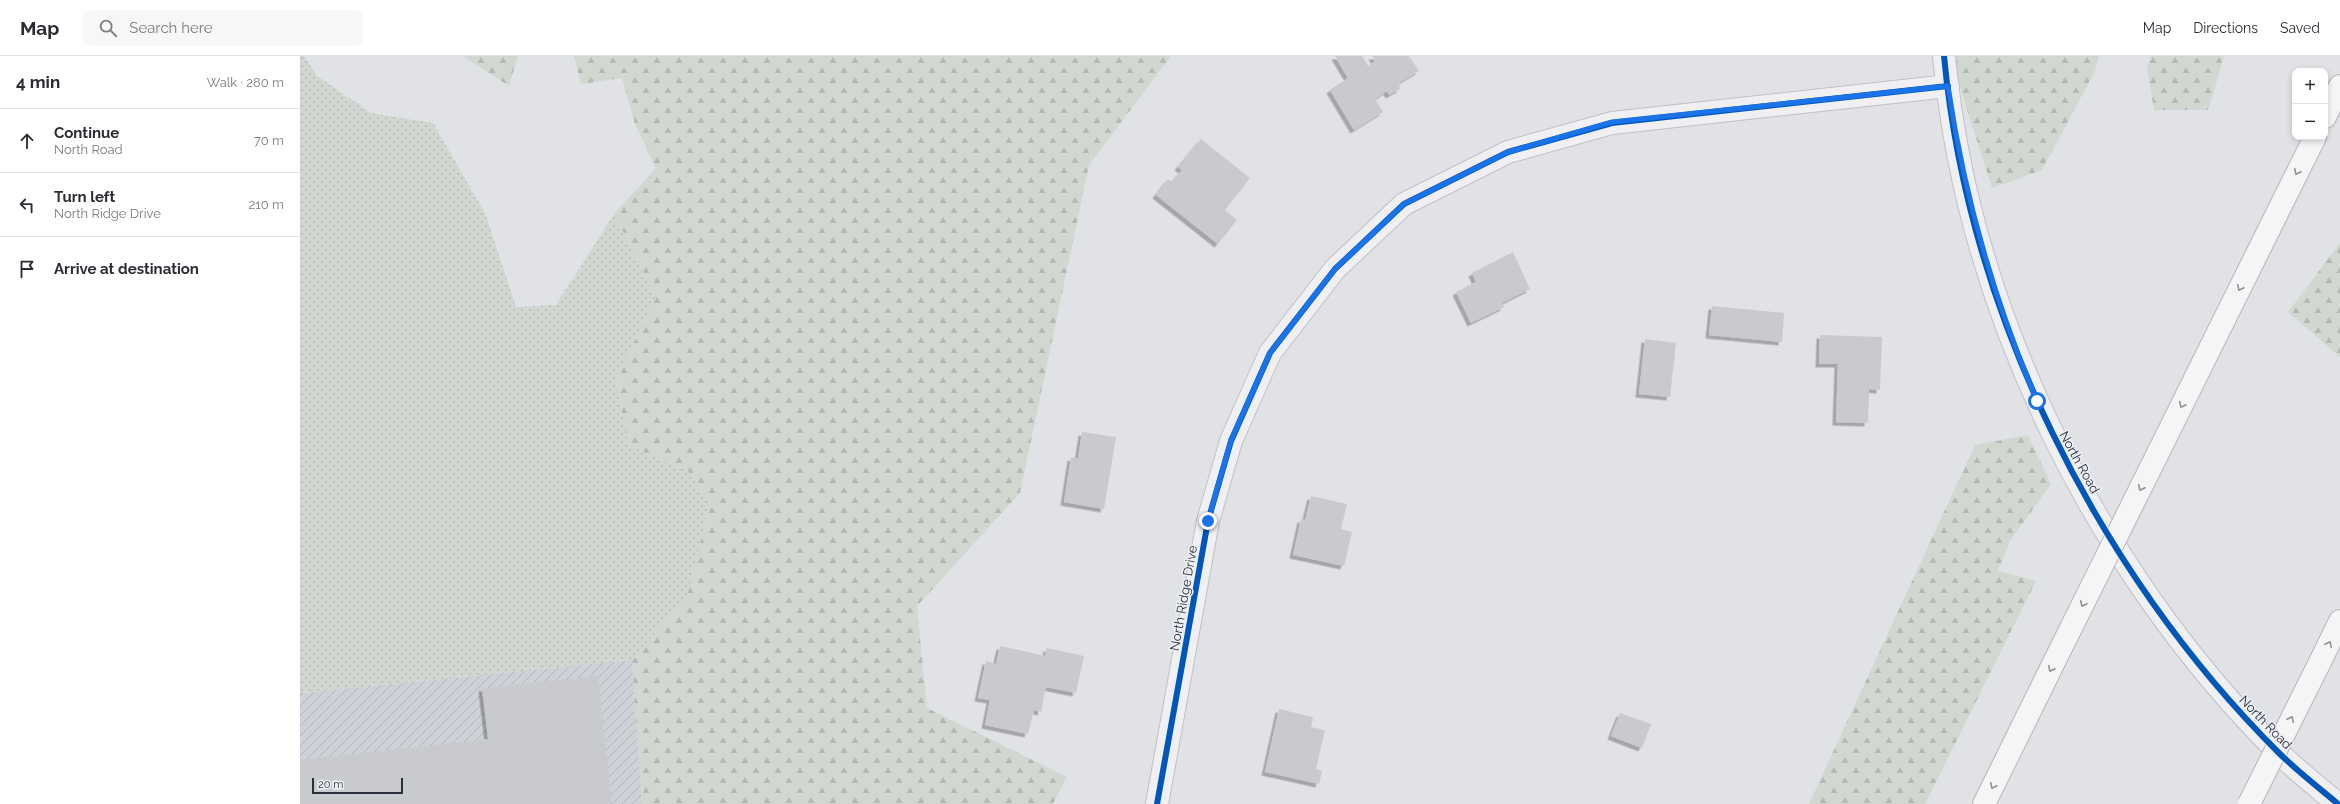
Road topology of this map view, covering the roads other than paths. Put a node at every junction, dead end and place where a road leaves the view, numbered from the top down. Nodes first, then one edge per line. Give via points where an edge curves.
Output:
1 (1944, 56) edge
2 (1948, 86) junction
3 (2340, 86) edge
4 (2328, 111) edge
5 (2314, 140) edge
6 (2340, 621) edge
7 (1157, 804) edge
8 (1984, 804) edge
9 (2249, 804) edge
10 (2338, 804) edge

1 - 2 street, North Road
2 - 7 street, North Ridge Drive via 1612,122 1508,152 1404,204 1335,269 1270,353 1231,440 1208,521
2 - 10 street, North Road via 1966,185 1993,287 2020,360 2071,470 2143,588 2190,652 2257,730 2291,764
3 - 4 highway
5 -> 8 highway, bridge
9 -> 6 highway, bridge

